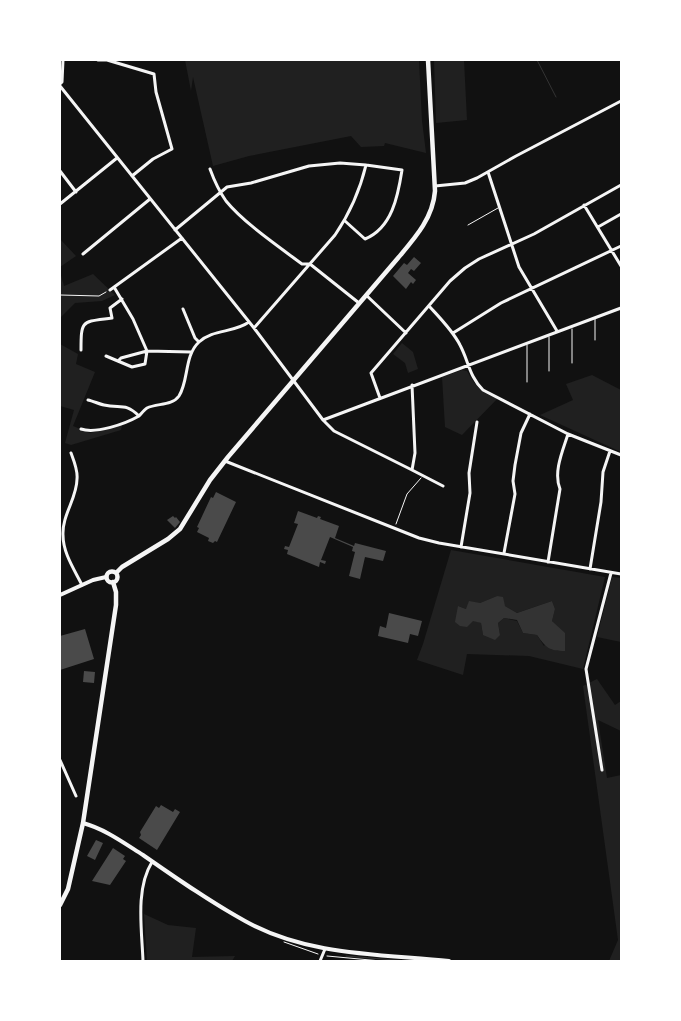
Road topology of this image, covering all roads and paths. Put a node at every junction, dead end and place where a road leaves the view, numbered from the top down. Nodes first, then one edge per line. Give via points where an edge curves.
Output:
1 (63, 60) edge
2 (98, 60) edge
3 (428, 60) edge
4 (60, 85) edge
5 (621, 101) edge
6 (118, 158) junction
7 (366, 165) junction
8 (210, 169) dead end
9 (60, 171) edge
10 (488, 172) junction
11 (132, 176) junction
12 (621, 184) edge
13 (435, 186) junction
14 (220, 191) junction
15 (76, 192) junction
16 (150, 199) junction
17 (60, 204) edge
18 (584, 205) junction
19 (499, 207) junction
20 (621, 214) edge
21 (344, 221) junction
22 (468, 225) dead end
23 (598, 228) junction
24 (174, 230) junction
25 (182, 238) junction
26 (511, 245) junction
27 (621, 246) edge
28 (612, 250) junction
29 (83, 254) dead end
30 (310, 264) junction
31 (621, 266) edge
32 (112, 288) junction
33 (532, 289) junction
34 (60, 295) edge
35 (366, 295) junction
36 (122, 300) junction
37 (359, 303) junction
38 (429, 306) junction
39 (183, 308) dead end
40 (621, 308) edge
41 (595, 317) junction
42 (249, 322) junction
43 (572, 326) junction
44 (254, 328) junction
45 (557, 331) junction
46 (406, 332) junction
47 (453, 334) junction
48 (549, 334) junction
49 (595, 340) dead end
50 (199, 342) junction
51 (527, 343) junction
52 (81, 350) dead end
53 (146, 351) junction
54 (191, 352) junction
55 (106, 356) dead end
56 (118, 361) junction
57 (572, 363) dead end
58 (468, 364) junction
59 (549, 372) dead end
60 (293, 382) junction
61 (527, 382) dead end
62 (412, 386) junction
63 (380, 398) junction
64 (88, 400) dead end
65 (530, 414) junction
66 (139, 416) junction
67 (322, 420) junction
68 (478, 422) dead end
69 (81, 429) dead end
70 (568, 434) junction
71 (610, 451) junction
72 (71, 453) dead end
73 (621, 455) edge
74 (224, 461) junction
75 (412, 470) junction
76 (423, 475) junction
77 (443, 486) dead end
78 (394, 528) junction
79 (461, 547) junction
80 (504, 553) junction
81 (548, 562) junction
82 (590, 569) junction
83 (611, 572) junction
84 (116, 573) junction
85 (621, 574) edge
86 (106, 577) junction
87 (113, 582) junction
88 (82, 585) junction
89 (60, 596) edge
90 (60, 760) edge
91 (602, 770) dead end
92 (76, 796) dead end
93 (83, 823) junction
94 (152, 862) junction
95 (60, 905) edge
96 (278, 936) junction
97 (325, 949) junction
98 (323, 955) junction
99 (144, 961) edge
100 (320, 961) edge
101 (381, 961) edge
102 (449, 961) edge

1 - 4 street
2 - 11 street via 154,74 172,150 153,159
3 - 13 main road
4 - 6 street
5 - 10 street
6 - 11 street
6 - 15 street
7 - 14 street via 309,166
7 - 21 street via 360,189
7 - 21 street via 402,170 398,197 387,221 372,236 365,239
8 - 14 street
9 - 15 street
10 - 13 street via 465,183
10 - 19 street
11 - 16 street
12 - 18 street
13 - 35 main road via 434,202 422,228
14 - 24 street
14 - 30 street via 249,222 302,264
15 - 17 street
16 - 24 street
16 - 29 street
18 - 23 street
18 - 26 street
19 - 22 lane
19 - 26 street
20 - 23 street
21 - 30 street
23 - 28 street
24 - 25 street
25 - 32 street
25 - 42 street
26 - 33 street
26 - 38 street via 465,268
27 - 28 street
28 - 31 street
28 - 33 street
30 - 37 street
30 - 44 street
32 - 34 path via 99,296
32 - 36 street
33 - 45 street
33 - 47 street via 502,303
35 - 37 main road
35 - 46 street
36 - 52 street via 110,308 112,318 83,326
36 - 53 street
37 - 60 main road
38 - 46 street
38 - 47 street
39 - 50 street
40 - 41 street
41 - 43 street
41 - 49 lane
42 - 44 street
42 - 50 street
43 - 45 street
43 - 57 lane
44 - 60 street
45 - 48 street
46 - 63 street via 371,373
47 - 58 street
48 - 51 street
48 - 59 lane
50 - 54 street
51 - 58 street
51 - 61 lane
53 - 54 street
53 - 56 street
53 - 56 street via 145,364 132,367
54 - 66 street via 180,395 174,401 147,408
55 - 56 street
58 - 62 street
58 - 65 street via 475,382 483,390
60 - 67 street
60 - 74 main road
62 - 63 street
62 - 75 street via 415,453
63 - 67 street
64 - 66 street via 105,406 120,405
65 - 70 street
65 - 80 street via 521,433 515,465 515,494
66 - 69 street via 91,432
67 - 75 street via 334,431
68 - 79 street
70 - 71 street
70 - 81 street via 561,456 557,483 560,489
71 - 73 street
71 - 82 street via 603,472
72 - 88 street via 78,478 62,534 66,553
74 - 78 street
74 - 84 main road via 180,529
75 - 76 street
76 - 77 street
76 - 78 path via 407,494
78 - 79 street
79 - 80 street
80 - 81 street
81 - 82 street
82 - 83 street
83 - 85 street
83 - 91 street via 586,670
84 - 86 main road via 109,572
84 - 87 main road via 117,578
86 - 87 main road
86 - 88 street
87 - 93 main road via 116,605
88 - 89 street
90 - 92 street
93 - 94 street via 98,828
93 - 95 main road via 68,889
94 - 96 street via 230,912
94 - 99 street via 146,872 140,906
96 - 97 street
96 - 98 path via 286,944
97 - 98 street
97 - 102 street
98 - 100 street
98 - 101 path

